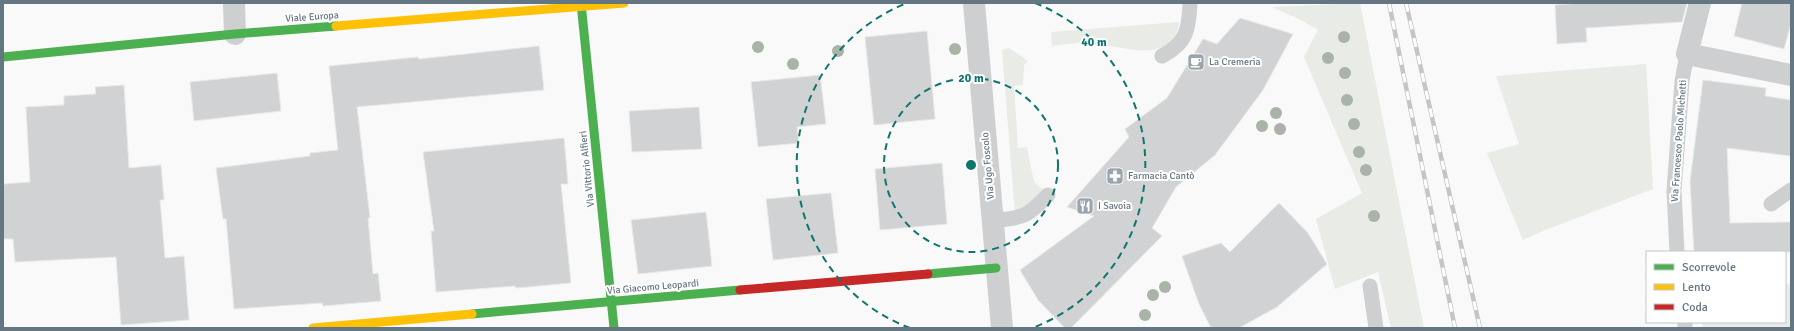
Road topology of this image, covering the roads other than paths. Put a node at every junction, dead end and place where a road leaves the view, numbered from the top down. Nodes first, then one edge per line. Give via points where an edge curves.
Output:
1 (234, 3) edge
2 (624, 3) edge
3 (974, 3) edge
4 (1190, 3) edge
5 (1700, 3) edge
6 (582, 5) edge
7 (235, 34) junction
8 (1687, 54) junction
9 (1162, 56) dead end
10 (3, 57) edge
11 (1791, 75) edge
12 (1791, 190) edge
13 (1048, 195) dead end
14 (1771, 204) dead end
15 (992, 221) junction
16 (1677, 251) edge
17 (996, 268) junction
18 (1370, 286) dead end
19 (612, 301) junction
20 (313, 328) edge
21 (614, 328) edge
22 (1002, 328) edge
23 (1376, 328) edge

1 - 7 street
2 - 6 street, Viale Europa
3 - 15 street, Via Ugo Foscolo
4 - 9 lane via 1186,34 1180,44
5 - 8 street
6 - 7 street, Viale Europa
6 - 19 street, Via Vittorio Alfieri
7 - 10 street, Viale Europa
8 - 11 street
8 - 16 lane, Via Francesco Paolo Michetti via 1682,81 1674,191
12 - 14 lane
13 - 15 lane via 1030,213
15 - 17 street, Via Ugo Foscolo
17 - 19 street, Via Giacomo Leopardi
17 - 22 street, Via Ugo Foscolo
18 - 23 lane
19 - 20 street, Via Giacomo Leopardi
19 - 21 street, Via Vittorio Alfieri

